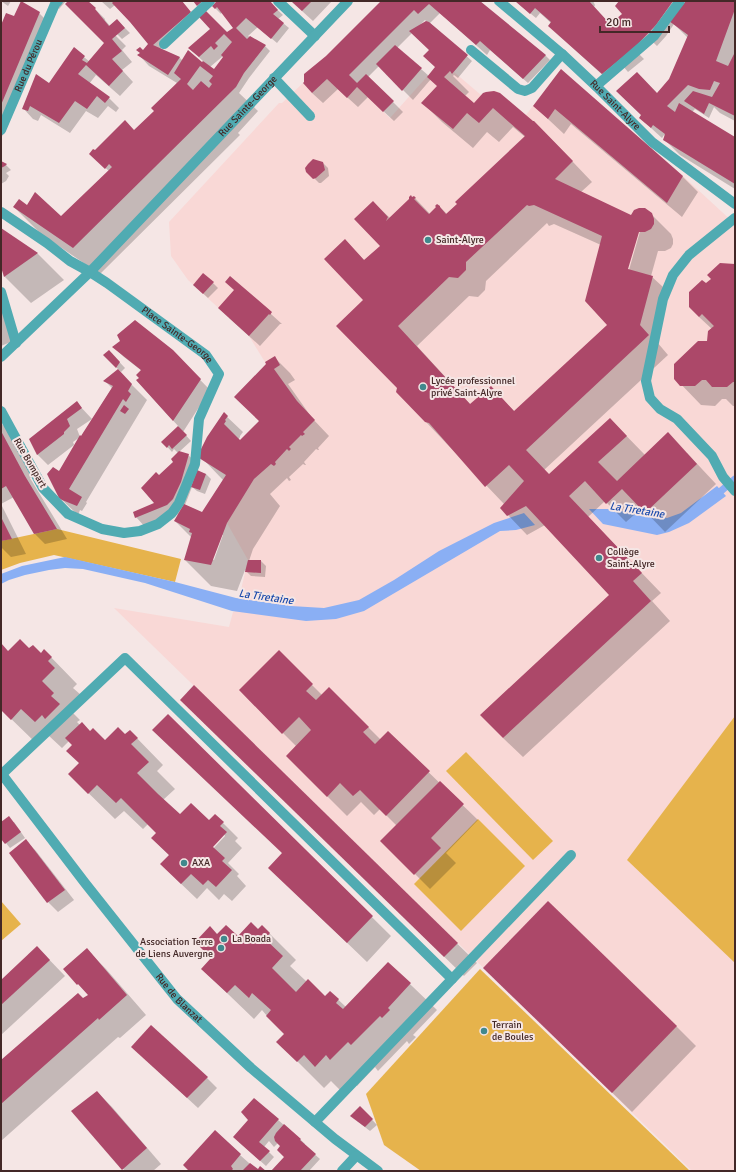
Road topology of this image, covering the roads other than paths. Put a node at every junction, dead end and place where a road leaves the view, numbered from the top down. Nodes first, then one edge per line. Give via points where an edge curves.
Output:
1 (58, 1) edge
2 (210, 1) edge
3 (278, 1) edge
4 (348, 1) edge
5 (499, 1) edge
6 (680, 1) edge
7 (315, 36) junction
8 (164, 44) dead end
9 (471, 50) dead end
10 (562, 54) junction
11 (274, 78) junction
12 (596, 86) junction
13 (310, 116) dead end
14 (1, 130) edge
15 (735, 204) edge
16 (1, 212) edge
17 (735, 218) edge
18 (90, 272) junction
19 (1, 292) edge
20 (16, 343) junction
21 (1, 357) edge
22 (1, 411) edge
23 (199, 419) joint
24 (735, 491) edge
25 (1, 773) edge
26 (571, 855) dead end
27 (452, 979) junction
28 (315, 1122) junction
29 (356, 1156) junction
30 (342, 1171) edge
31 (378, 1171) edge

1 - 14 street, Rue du Pérou
2 - 8 street
3 - 7 street
4 - 7 street, Rue Sainte-George
5 - 10 street, Rue Saint-Alyre
6 - 12 street via 654,36
7 - 11 street, Rue Sainte-George
9 - 10 street via 513,86 525,91 532,88
10 - 12 street, Rue Saint-Alyre
11 - 13 street
11 - 18 street, Rue Sainte-George
12 - 15 street, Rue Saint-Alyre via 652,142
16 - 18 street via 70,261
17 - 24 street via 689,255 673,275 663,299 646,381 650,398 660,409 677,419 712,456 723,477
18 - 20 street
18 - 23 street, Place Sainte-George via 206,355 219,374
19 - 20 street
20 - 21 street
22 - 23 street, Rue Bompart via 43,488 68,514 102,529 124,533 140,531 158,524 172,513 179,503 195,464
25 - 27 street via 125,658
25 - 28 street, Rue de Blanzat via 177,999 251,1068
26 - 27 street
27 - 28 street
28 - 29 street, Rue de Blanzat
29 - 30 street
29 - 31 street, Rue de Blanzat

